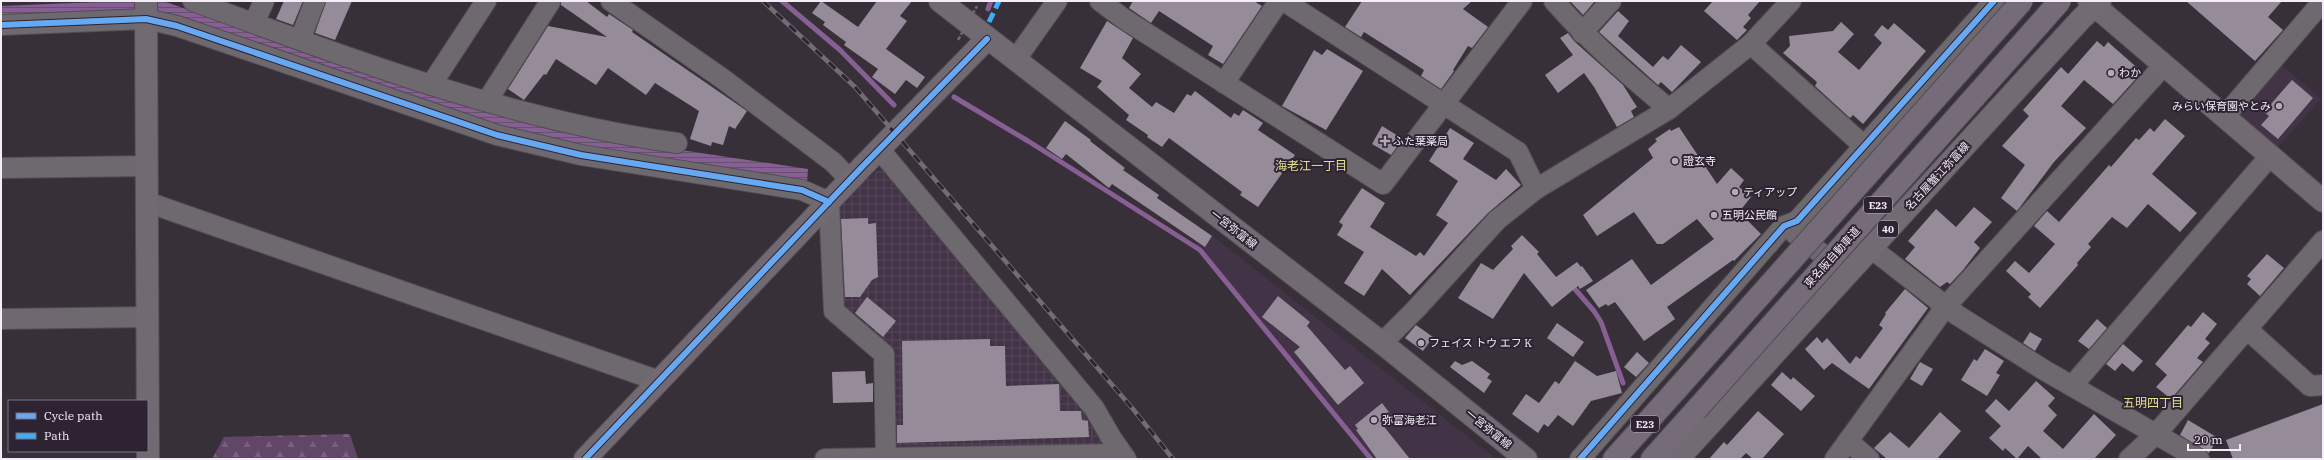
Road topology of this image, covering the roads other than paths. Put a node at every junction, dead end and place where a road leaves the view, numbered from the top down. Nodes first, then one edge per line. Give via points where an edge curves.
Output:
1 (264, 1) edge
2 (315, 1) edge
3 (486, 1) edge
4 (611, 1) edge
5 (940, 1) edge
6 (1057, 1) edge
7 (1100, 1) edge
8 (1279, 1) edge
9 (1284, 1) edge
10 (1522, 1) edge
11 (1554, 1) edge
12 (1611, 1) edge
13 (1791, 1) edge
14 (1994, 1) edge
15 (2022, 1) edge
16 (2060, 1) edge
17 (550, 2) edge
18 (205, 3) edge
19 (2094, 3) edge
20 (2322, 3) edge
21 (146, 11) edge
22 (254, 23) junction
23 (1, 25) edge
24 (1582, 33) junction
25 (987, 39) junction
26 (300, 40) junction
27 (1752, 44) junction
28 (1016, 60) junction
29 (2164, 65) junction
30 (1224, 83) junction
31 (431, 85) junction
32 (487, 101) junction
33 (1443, 105) junction
34 (1669, 109) junction
35 (2224, 117) junction
36 (1864, 146) junction
37 (880, 150) junction
38 (663, 152) junction
39 (2270, 156) junction
40 (147, 166) junction
41 (1, 168) edge
42 (850, 180) junction
43 (1536, 189) junction
44 (2323, 201) edge
45 (147, 202) junction
46 (829, 202) junction
47 (1784, 226) junction
48 (2323, 241) edge
49 (1871, 248) junction
50 (1848, 273) junction
51 (1946, 306) junction
52 (147, 317) junction
53 (1, 319) edge
54 (2247, 329) junction
55 (1382, 343) junction
56 (659, 380) junction
57 (2072, 386) junction
58 (2323, 386) edge
59 (148, 400) edge
60 (2156, 434) junction
61 (1848, 441) junction
62 (1124, 457) edge
63 (886, 458) edge
64 (585, 459) edge
65 (825, 459) edge
66 (1526, 459) edge
67 (1580, 459) edge
68 (1614, 459) edge
69 (1652, 459) edge
70 (1678, 459) edge
71 (1835, 459) edge
72 (1869, 459) edge
73 (2129, 459) edge
74 (2199, 459) edge

1 - 22 street
2 - 26 street
3 - 31 street
4 - 42 street via 723,79 833,162
5 - 25 street, 一宮弥富線
6 - 28 street
7 - 30 street
8 - 30 street
9 - 33 street
10 - 33 street
11 - 24 street
12 - 24 street
13 - 27 street
14 - 36 street
15 - 68 highway, E23, bridge
16 - 69 highway, 東名阪自動車道 / E23, bridge
17 - 32 street
18 - 22 street
19 - 29 street
19 - 49 main road, 名古屋蟹江弥富線 / 40
20 - 35 street
21 - 23 street
21 - 38 street via 177,26 497,135 582,155
21 - 40 street
22 - 26 street
24 - 34 street
25 - 28 street, 一宮弥富線
25 - 37 street
26 - 31 street
27 - 34 street
27 - 36 street
28 - 55 street, 一宮弥富線
29 - 35 street
29 - 51 street
30 - 33 street via 1383,184
31 - 32 street
32 - 38 street
33 - 43 street via 1518,152
34 - 43 street
35 - 39 street
36 - 47 street via 1797,221
37 - 42 street
37 - 62 street via 1094,408
38 - 46 street via 802,190
39 - 44 street
39 - 57 street
40 - 41 street
40 - 45 street
42 - 46 street
43 - 55 street via 1497,220
45 - 52 street
45 - 56 street
46 - 56 street
46 - 63 street via 834,310 884,354
47 - 50 street
47 - 67 street
48 - 54 street
49 - 50 main road, 名古屋蟹江弥富線 / 40
49 - 51 street
50 - 70 main road, 名古屋蟹江弥富線 / 40
51 - 57 street
51 - 61 street
52 - 53 street
52 - 59 street
54 - 58 street via 2310,386
54 - 60 street
55 - 66 street, 一宮弥富線
56 - 64 street
57 - 60 street
60 - 73 street
60 - 74 street
61 - 71 street
61 - 72 street
62 - 63 street
63 - 65 street

